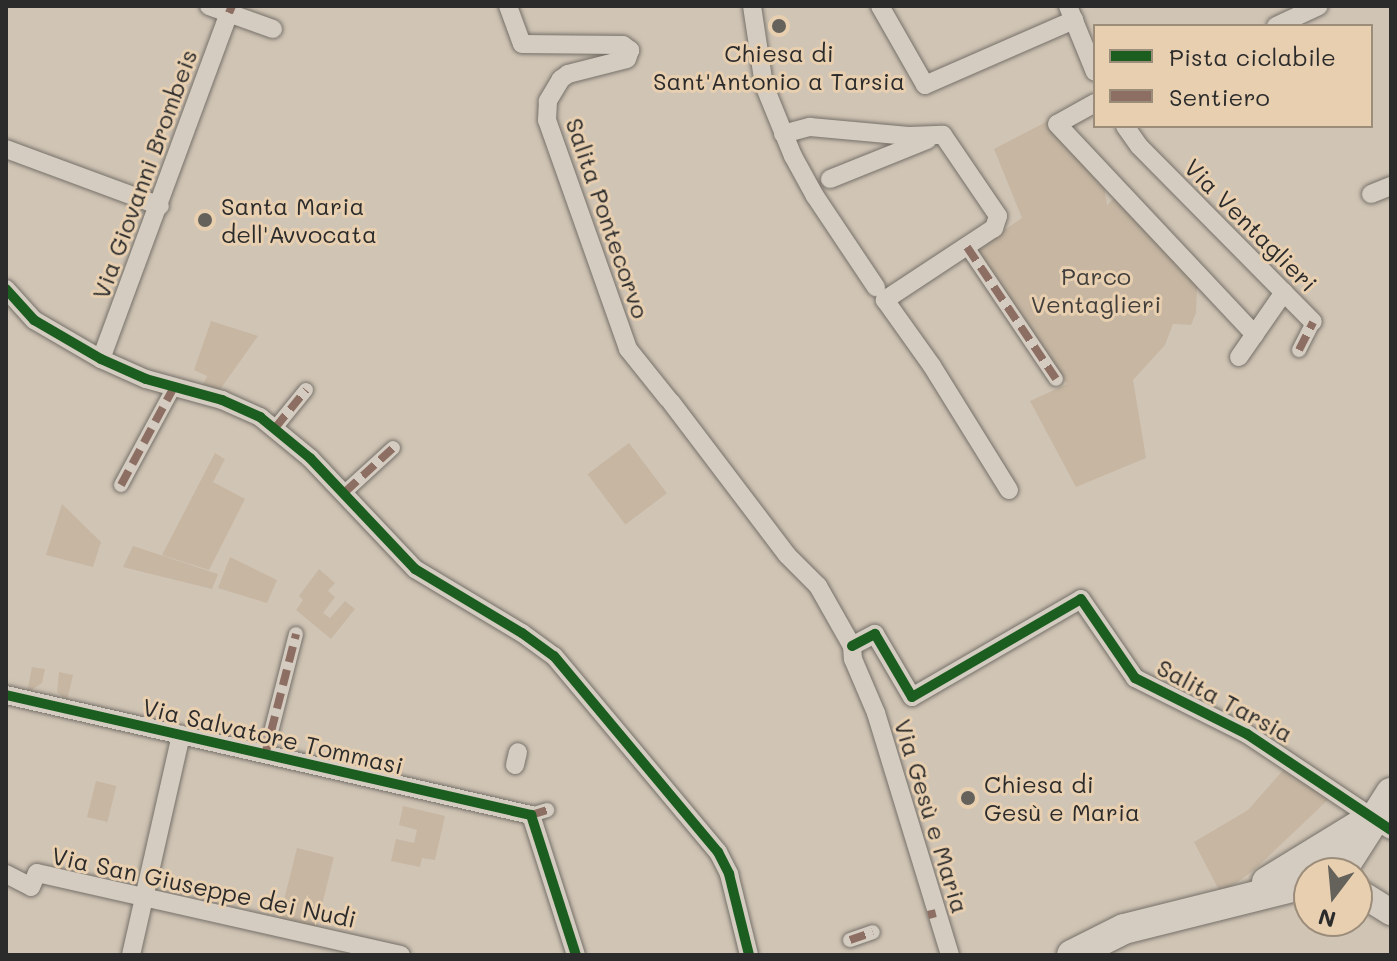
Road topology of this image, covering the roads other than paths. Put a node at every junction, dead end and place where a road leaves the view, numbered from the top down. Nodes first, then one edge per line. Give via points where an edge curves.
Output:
1 (209, 6) edge
2 (508, 6) edge
3 (752, 6) edge
4 (880, 6) edge
5 (1319, 6) edge
6 (230, 10) edge
7 (1071, 13) edge
8 (1280, 24) edge
9 (273, 29) dead end
10 (1093, 67) edge
11 (1093, 104) edge
12 (1126, 128) edge
13 (783, 134) junction
14 (940, 135) junction
15 (6, 149) edge
16 (820, 183) junction
17 (1391, 186) edge
18 (1371, 194) dead end
19 (160, 206) junction
20 (967, 247) junction
21 (6, 289) edge
22 (1284, 292) junction
23 (880, 294) junction
24 (1313, 322) joint
25 (1255, 335) junction
26 (1299, 350) dead end
27 (1239, 357) dead end
28 (101, 359) junction
29 (1056, 379) dead end
30 (173, 389) junction
31 (306, 390) dead end
32 (275, 428) junction
33 (393, 448) dead end
34 (121, 485) dead end
35 (1009, 490) dead end
36 (345, 492) junction
37 (818, 586) joint
38 (296, 634) dead end
39 (852, 646) junction
40 (6, 695) edge
41 (271, 732) dead end
42 (181, 735) junction
43 (1377, 817) edge
44 (1334, 857) edge
45 (1353, 857) edge
46 (6, 874) edge
47 (1293, 887) edge
48 (144, 897) junction
49 (1373, 901) edge
50 (1227, 903) junction
51 (1391, 912) edge
52 (873, 932) dead end
53 (850, 940) dead end
54 (1085, 952) edge
55 (131, 955) edge
56 (401, 955) edge
57 (576, 955) edge
58 (749, 955) edge
59 (950, 955) edge

1 - 6 street
2 - 37 street, Salita Pontecorvo via 522,44 623,45 630,50 627,59 561,79 548,101 547,120 628,349 787,555
3 - 13 street via 762,76
4 - 7 street via 925,85
5 - 8 street
6 - 9 street
6 - 19 street, Via Giovanni Brombeis
7 - 10 street
11 - 25 street via 1057,124
12 - 22 street, Via Ventaglieri
13 - 14 street via 810,127
13 - 16 street
14 - 16 street
14 - 20 street via 998,216 994,228
15 - 19 street
16 - 23 street
17 - 18 street
19 - 28 street, Via Giovanni Brombeis
20 - 23 street
20 - 29 street
21 - 28 street via 34,320
22 - 24 street, Via Ventaglieri
22 - 25 street
23 - 35 street
24 - 26 street
25 - 27 street
28 - 30 street
30 - 32 street via 242,407
30 - 34 street
31 - 32 street
32 - 36 street
33 - 36 street
36 - 58 street via 415,569 538,643 570,672 718,852 729,874
37 - 39 street, Via Gesù e Maria
38 - 41 street
39 - 43 street, Salita Tarsia via 875,634 912,697 1081,599 1135,678 1247,734
39 - 59 street, Via Gesù e Maria via 932,914
40 - 42 street, Via Salvatore Tommasi
42 - 48 street
42 - 57 street, Via Salvatore Tommasi via 539,812
43 - 44 main road
43 - 45 main road
43 - 50 main road
46 - 48 street, Via San Giuseppe dei Nudi via 31,887 37,873
47 - 50 main road
48 - 55 street
48 - 56 street, Via San Giuseppe dei Nudi
49 - 51 main road
50 - 54 main road via 1124,929
52 - 53 street

